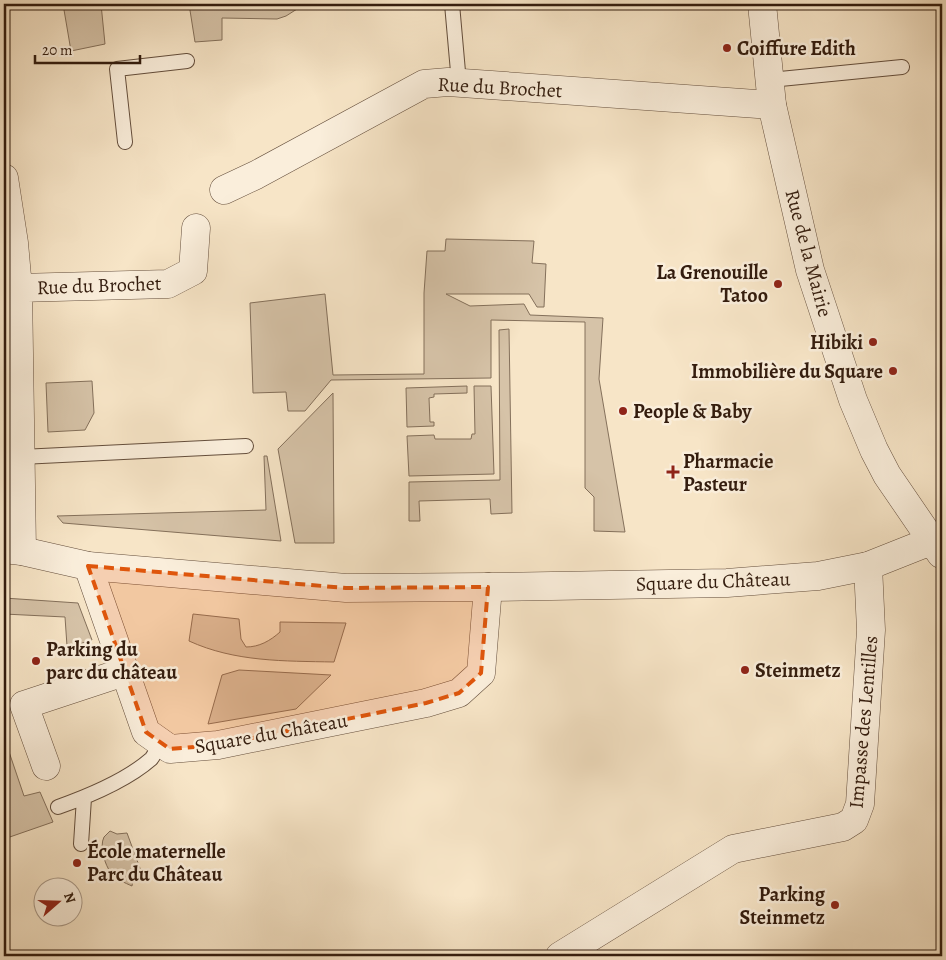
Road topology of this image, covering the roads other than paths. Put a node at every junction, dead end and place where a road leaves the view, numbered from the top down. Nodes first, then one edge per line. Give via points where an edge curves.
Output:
1 (452, 4) edge
2 (762, 4) edge
3 (186, 62) dead end
4 (902, 67) dead end
5 (459, 83) junction
6 (771, 93) junction
7 (124, 142) dead end
8 (4, 178) edge
9 (224, 190) dead end
10 (196, 228) dead end
11 (18, 288) junction
12 (246, 446) dead end
13 (21, 457) junction
14 (937, 548) edge
15 (13, 550) edge
16 (88, 566) junction
17 (868, 566) junction
18 (488, 587) junction
19 (124, 672) junction
20 (159, 742) junction
21 (46, 766) dead end
22 (84, 798) junction
23 (58, 807) dead end
24 (81, 844) dead end
25 (560, 956) edge

1 - 5 lane
2 - 6 street, Rue de la Mairie
3 - 7 lane via 117,69
4 - 6 lane
5 - 6 street, Rue du Brochet
5 - 9 street, Rue du Brochet via 424,84
6 - 14 street, Rue de la Mairie via 810,270 853,400 888,475
8 - 11 street
10 - 11 street, Rue du Brochet via 193,271 168,284
11 - 13 street
12 - 13 lane
13 - 15 street
14 - 17 street, Square du Château
15 - 16 street, Square du Château
16 - 18 street, Square du Château via 346,588
16 - 19 street
17 - 18 street, Square du Château via 818,576 727,583
17 - 25 street, Impasse des Lentilles via 871,630 860,804 854,820 842,827 733,848
18 - 20 street, Square du Château via 481,673 459,693 426,703 218,745 170,749
19 - 20 street via 146,732
19 - 21 street via 24,705
20 - 22 lane via 152,758
22 - 23 lane
22 - 24 lane

